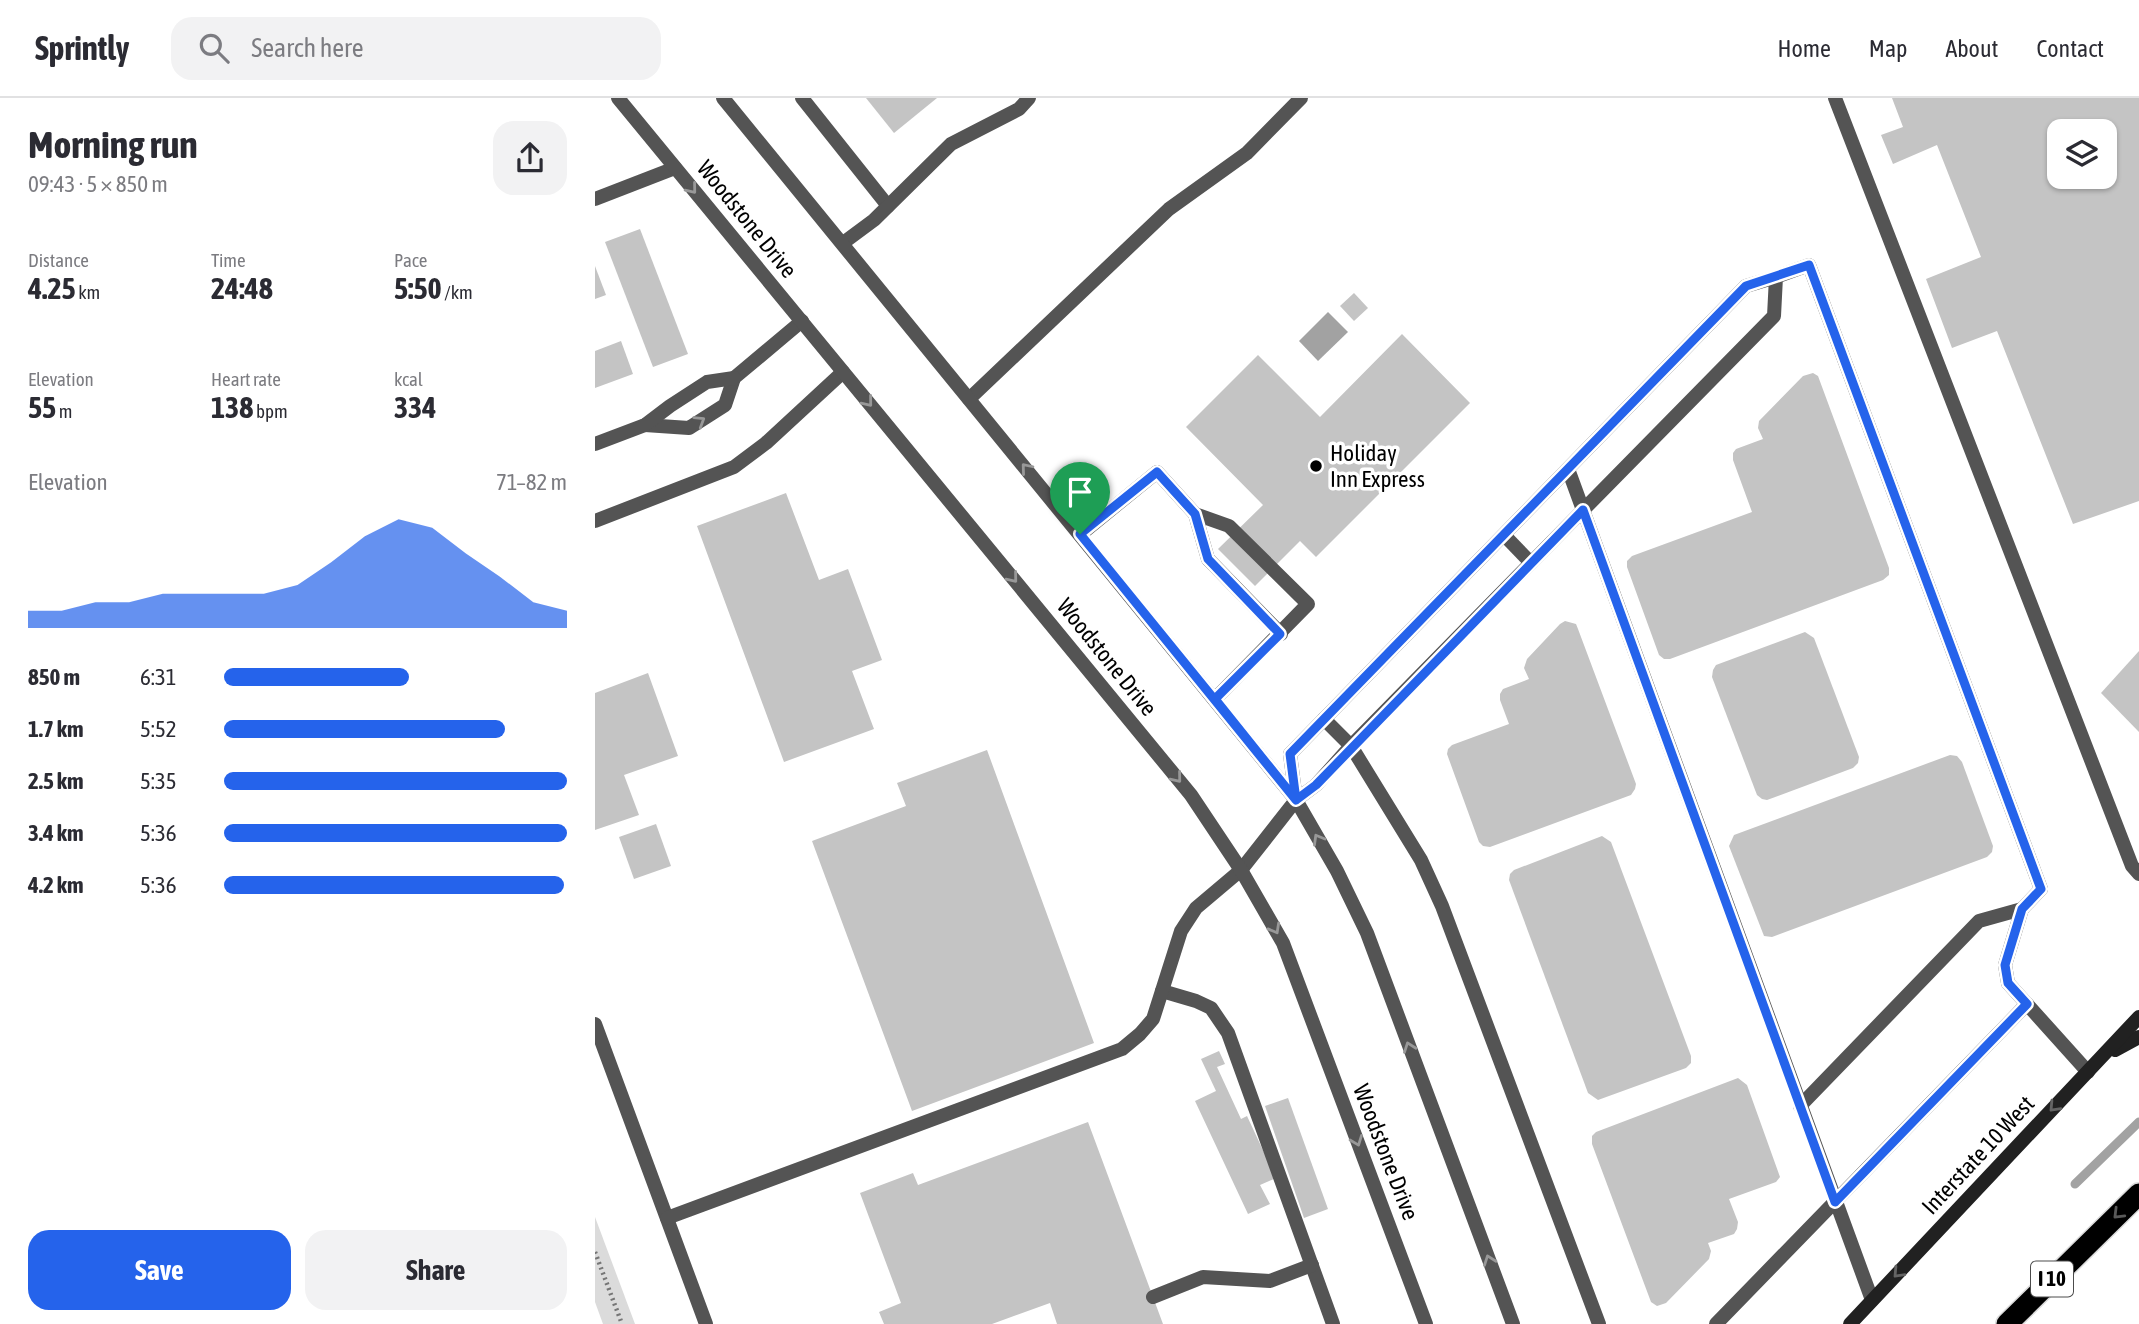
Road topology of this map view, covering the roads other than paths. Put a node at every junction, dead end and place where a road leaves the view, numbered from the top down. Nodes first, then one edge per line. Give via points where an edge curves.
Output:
1 (618, 98) edge
2 (723, 98) edge
3 (802, 98) edge
4 (1029, 98) edge
5 (1301, 98) edge
6 (1835, 98) edge
7 (675, 168) junction
8 (595, 200) edge
9 (888, 206) junction
10 (843, 243) junction
11 (1776, 277) junction
12 (802, 321) junction
13 (843, 372) junction
14 (734, 378) junction
15 (969, 399) junction
16 (645, 425) junction
17 (595, 444) edge
18 (1567, 469) junction
19 (1583, 510) junction
20 (1195, 514) junction
21 (595, 521) edge
22 (1080, 534) junction
23 (1504, 535) junction
24 (1531, 563) junction
25 (1280, 634) junction
26 (1215, 699) junction
27 (1324, 719) junction
28 (1351, 746) junction
29 (1296, 800) junction
30 (2137, 866) edge
31 (1241, 870) junction
32 (2022, 909) junction
33 (1162, 991) junction
34 (2027, 1004) junction
35 (2139, 1017) edge
36 (595, 1024) edge
37 (2139, 1037) edge
38 (2101, 1058) junction
39 (2088, 1072) junction
40 (1800, 1106) junction
41 (2139, 1194) edge
42 (1835, 1202) junction
43 (667, 1218) junction
44 (1312, 1265) junction
45 (1153, 1297) dead end
46 (1872, 1300) junction
47 (706, 1324) edge
48 (1333, 1324) edge
49 (1426, 1324) edge
50 (1513, 1324) edge
51 (1599, 1324) edge
52 (1716, 1324) edge
53 (1850, 1324) edge
54 (2007, 1324) edge

1 - 7 street, Woodstone Drive
2 - 10 street
3 - 9 street
4 - 9 street via 1019,109 951,144
5 - 15 street via 1247,153 1169,209
6 - 30 street
7 - 8 street
7 -> 12 street, Woodstone Drive
9 - 10 street
10 - 15 street
11 - 18 street via 1746,286
11 - 19 street via 1775,316
11 - 32 street via 1809,265 2041,889
12 - 13 street, Woodstone Drive
12 - 14 street
13 - 21 street via 734,467
13 -> 31 street, Woodstone Drive via 1191,795
14 - 16 street via 707,382
16 -> 14 street via 689,428 725,405
22 -> 15 street
16 - 17 street
18 - 19 street
18 - 23 street
19 - 24 street
19 - 40 street
20 - 22 street via 1157,472
20 - 25 street via 1208,559
20 - 25 street via 1229,526 1308,604
22 - 26 street
23 - 24 street
23 - 27 street
24 - 28 street
25 - 26 street
26 - 29 street
27 - 28 street
27 - 29 street via 1290,754
28 - 29 street
28 - 51 street via 1421,860 1442,906
29 - 31 street
50 -> 29 street via 1367,933
31 - 33 street via 1196,908 1181,931
31 -> 49 street, Woodstone Drive via 1283,943
32 - 34 street via 2005,965 2008,983
32 - 40 street via 1979,921
33 - 43 street via 1153,1019 1122,1049
33 - 44 street via 1211,1008 1229,1032
34 - 39 street
34 - 42 street
35 - 38 main road, Interstate 10 West
36 - 43 street
37 - 38 main road
38 - 39 main road, Interstate 10 West
39 -> 46 main road, Interstate 10 West
40 - 42 street
41 -> 54 highway, I 10
42 - 46 street
42 - 52 street
43 - 47 street
44 - 45 street via 1270,1281 1203,1277
44 - 48 street
46 - 53 main road, Interstate 10 West

